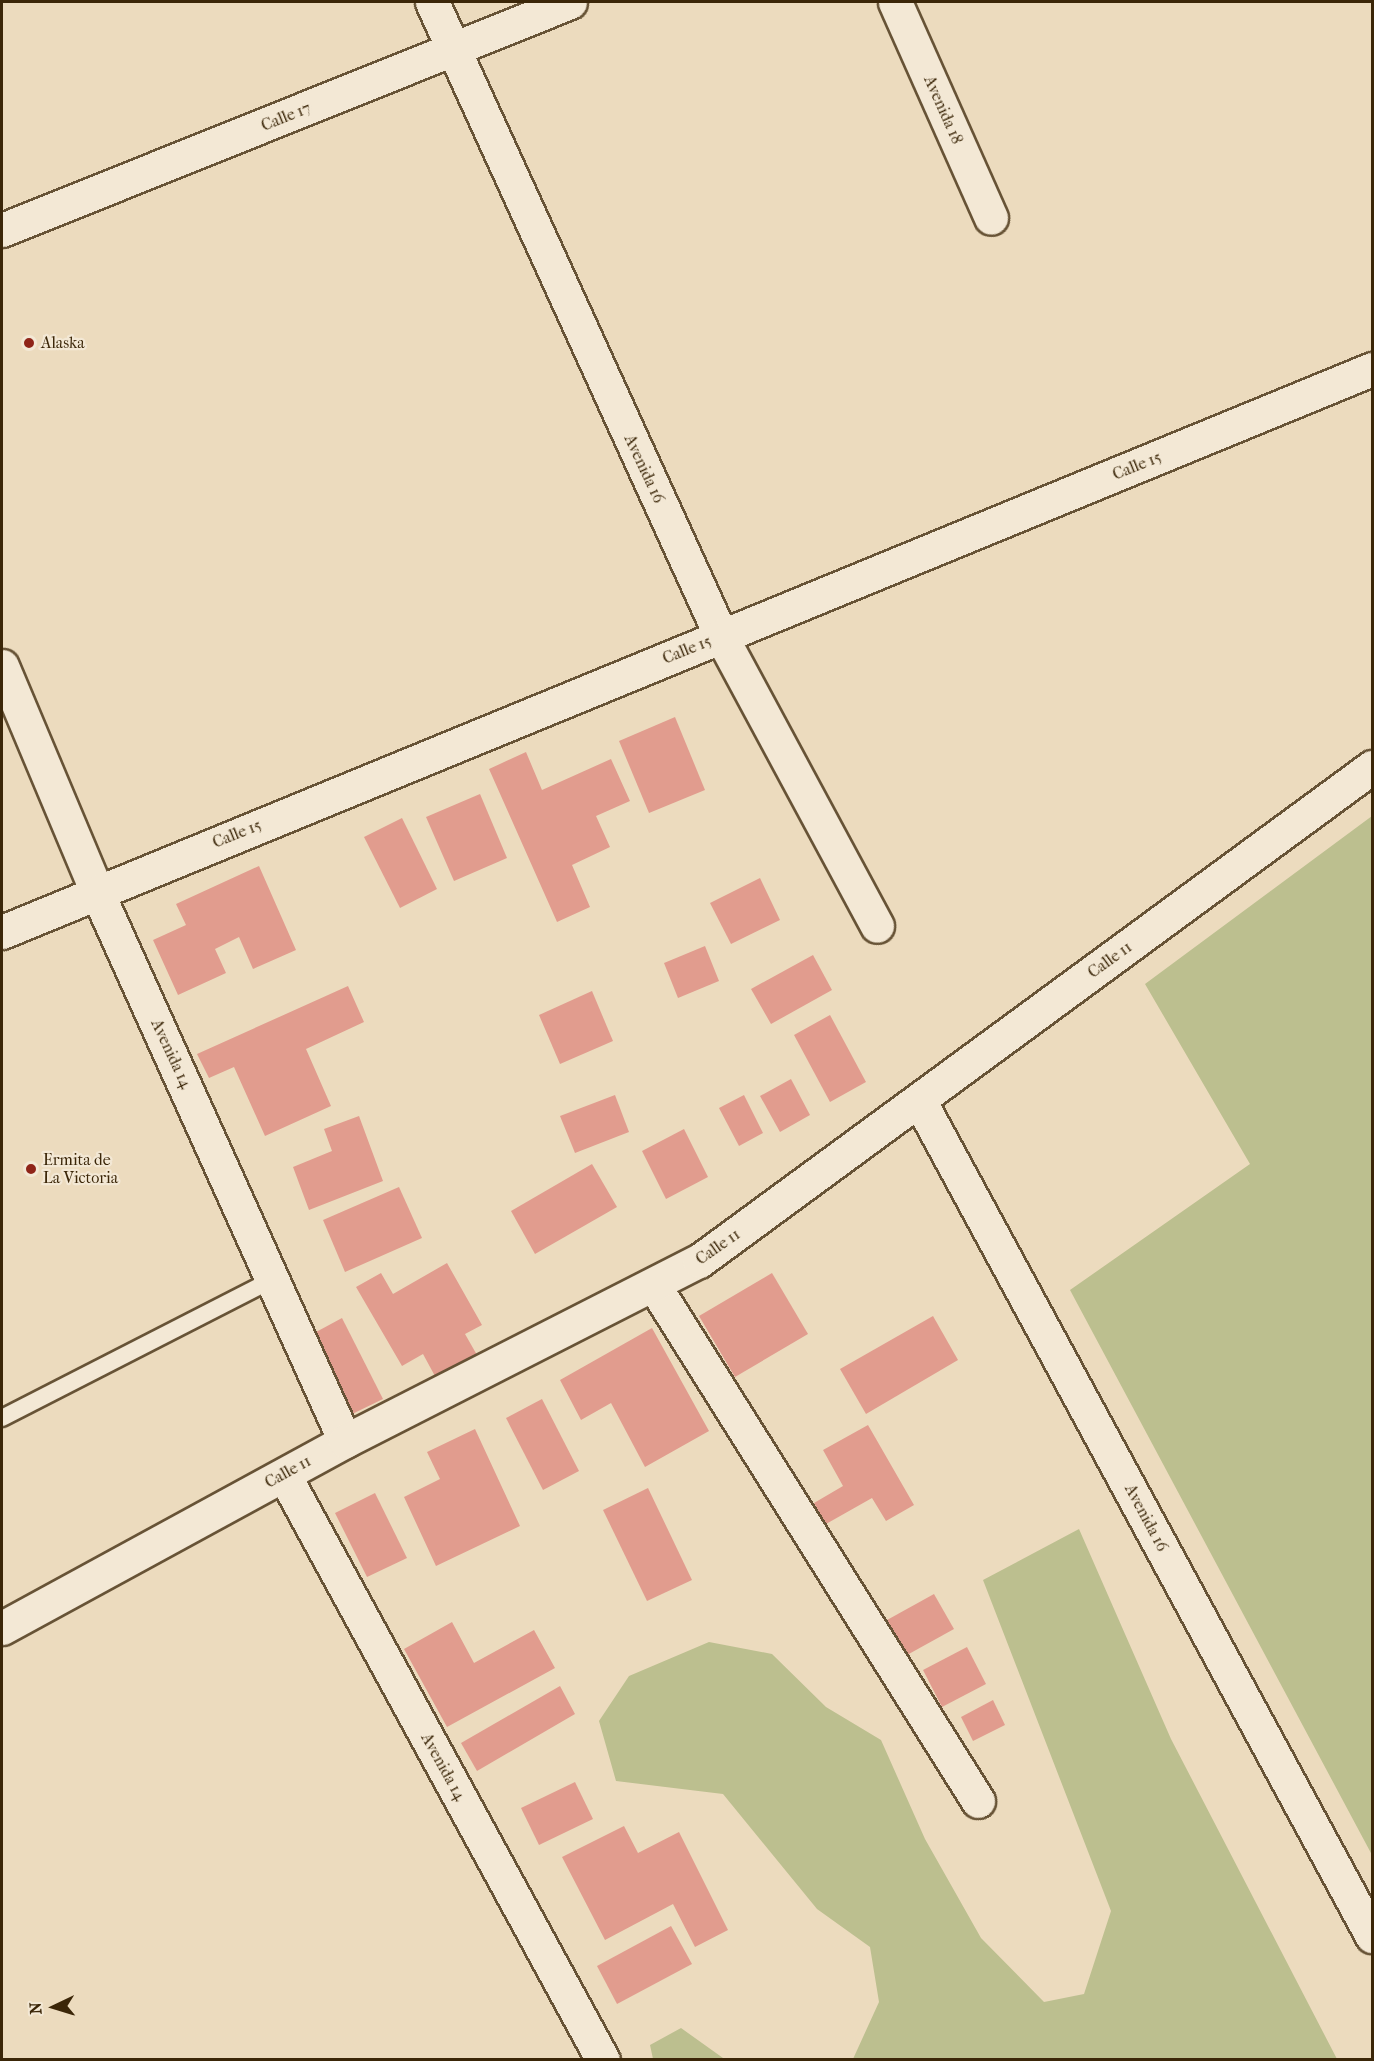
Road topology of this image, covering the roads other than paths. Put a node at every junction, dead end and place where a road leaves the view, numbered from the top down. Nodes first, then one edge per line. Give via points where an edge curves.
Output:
1 (432, 2) edge
2 (570, 2) edge
3 (895, 2) edge
4 (454, 51) junction
5 (991, 218) dead end
6 (2, 230) edge
7 (1372, 369) edge
8 (721, 636) junction
9 (2, 666) edge
10 (1372, 767) edge
11 (97, 892) junction
12 (876, 926) dead end
13 (2, 932) edge
14 (919, 1100) junction
15 (274, 1279) junction
16 (655, 1287) junction
17 (2, 1418) edge
18 (345, 1441) junction
19 (284, 1475) junction
20 (2, 1628) edge
21 (978, 1801) dead end
22 (1372, 1936) edge
23 (603, 2060) edge

1 - 4 street, Avenida 16
2 - 4 street, Calle 17
3 - 5 street, Avenida 18
4 - 6 street, Calle 17
4 - 8 street, Avenida 16
7 - 8 street, Calle 15
8 - 11 street, Calle 15
8 - 12 street, Avenida 16
9 - 11 street, Avenida 14
10 - 14 street, Calle 11
11 - 13 street, Calle 15
11 - 15 street, Avenida 14
14 - 16 street, Calle 11 via 699,1261
14 - 22 street, Avenida 16
15 - 17 lane
15 - 18 street, Avenida 14
16 - 18 street, Calle 11
16 - 21 street
18 - 19 street, Calle 11
19 - 20 street, Calle 11
19 - 23 street, Avenida 14

